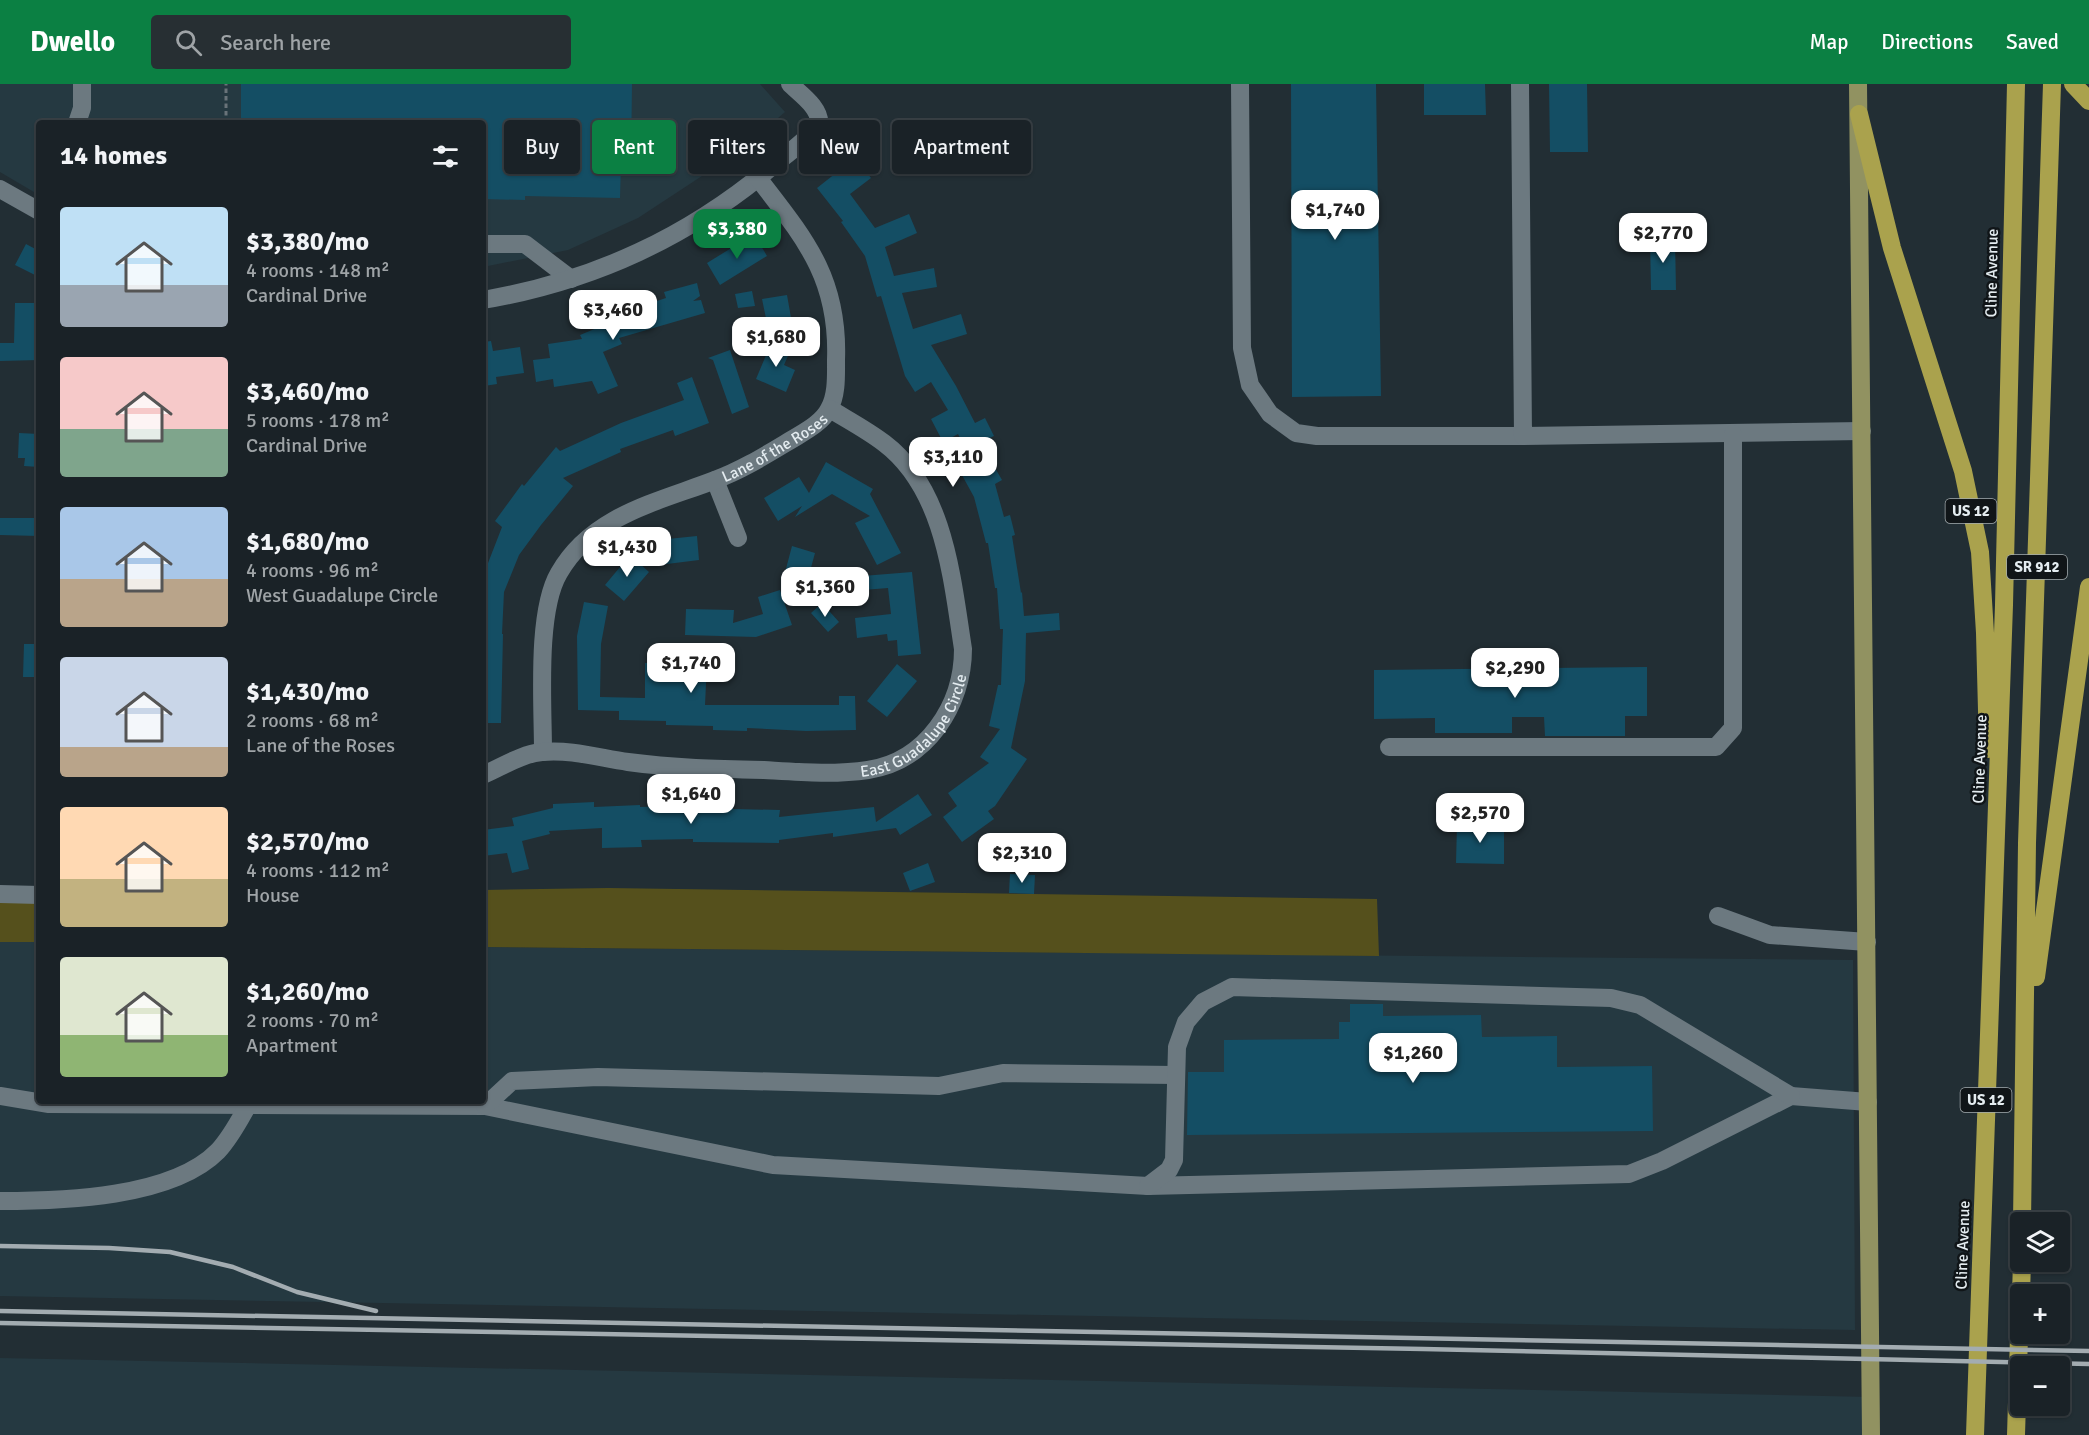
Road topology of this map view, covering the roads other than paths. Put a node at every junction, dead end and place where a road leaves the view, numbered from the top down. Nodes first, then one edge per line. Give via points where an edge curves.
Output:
1 (82, 84) edge
2 (790, 84) edge
3 (1240, 84) edge
4 (1520, 84) edge
5 (1858, 84) edge
6 (2016, 84) edge
7 (2052, 84) edge
8 (2073, 84) edge
9 (2089, 101) edge
10 (1859, 114) junction
11 (78, 120) edge
12 (758, 178) junction
13 (0, 189) edge
14 (36, 206) edge
15 (486, 244) edge
16 (571, 279) junction
17 (486, 300) edge
18 (830, 409) junction
19 (1862, 431) junction
20 (1733, 434) junction
21 (1523, 436) junction
22 (715, 480) junction
23 (738, 538) dead end
24 (2089, 587) edge
25 (1389, 747) dead end
26 (543, 752) junction
27 (486, 774) edge
28 (0, 894) edge
29 (36, 895) edge
30 (1718, 916) dead end
31 (1993, 923) junction
32 (1867, 942) junction
33 (2026, 1050) junction
34 (1176, 1075) junction
35 (0, 1096) edge
36 (1791, 1096) junction
37 (36, 1102) edge
38 (1868, 1102) junction
39 (49, 1104) edge
40 (248, 1105) junction
41 (485, 1106) junction
42 (1148, 1186) junction
43 (0, 1201) edge
44 (2022, 1212) edge
45 (2019, 1344) edge
46 (1871, 1435) edge
47 (1975, 1435) edge
48 (2016, 1435) edge

1 - 11 street
2 - 12 street via 816,110 816,129
3 - 21 street via 1242,348 1250,386 1270,414 1296,433 1317,436
4 - 21 street
5 - 10 main road, US 12
6 - 31 highway, Cline Avenue / SR 912
7 - 33 highway, SR 912 via 2028,832
8 - 9 highway
10 - 19 main road
10 - 31 highway, US 12 via 1892,248 1963,471 1980,552
12 - 16 street via 668,237 604,268
12 - 18 street via 802,235 825,279 837,349
13 - 14 street
15 - 16 street via 525,244
16 - 17 street
18 - 22 street, Lane of the Roses via 823,419 756,462
18 - 26 street, East Guadalupe Circle via 885,444 902,460 936,516 945,546 963,664 952,705 931,736 898,761 870,770 845,772 643,764
19 - 20 street
19 - 32 main road
20 - 21 street
20 - 25 street via 1733,728 1716,747
22 - 23 street, Lane of the Roses
22 - 26 street, Lane of the Roses via 641,505 618,517 568,559 546,608
24 - 33 highway
26 - 27 street, East Guadalupe Circle
28 - 29 street
30 - 32 street via 1770,935
31 - 47 highway, Cline Avenue / US 12
32 - 38 main road
33 - 44 highway, US 12
34 - 36 street via 1177,1047 1186,1022 1203,1002 1232,987 1599,997 1640,1005
34 - 41 street via 1003,1073 939,1086 598,1077 512,1081
34 - 42 street via 1174,1160 1169,1170
35 - 37 street
36 - 38 street
36 - 42 street via 1662,1161 1629,1173
38 - 46 main road
39 - 40 street
40 - 41 street
40 - 43 street via 217,1152 193,1170 161,1183 62,1200
41 - 42 street via 773,1165
45 - 48 highway

